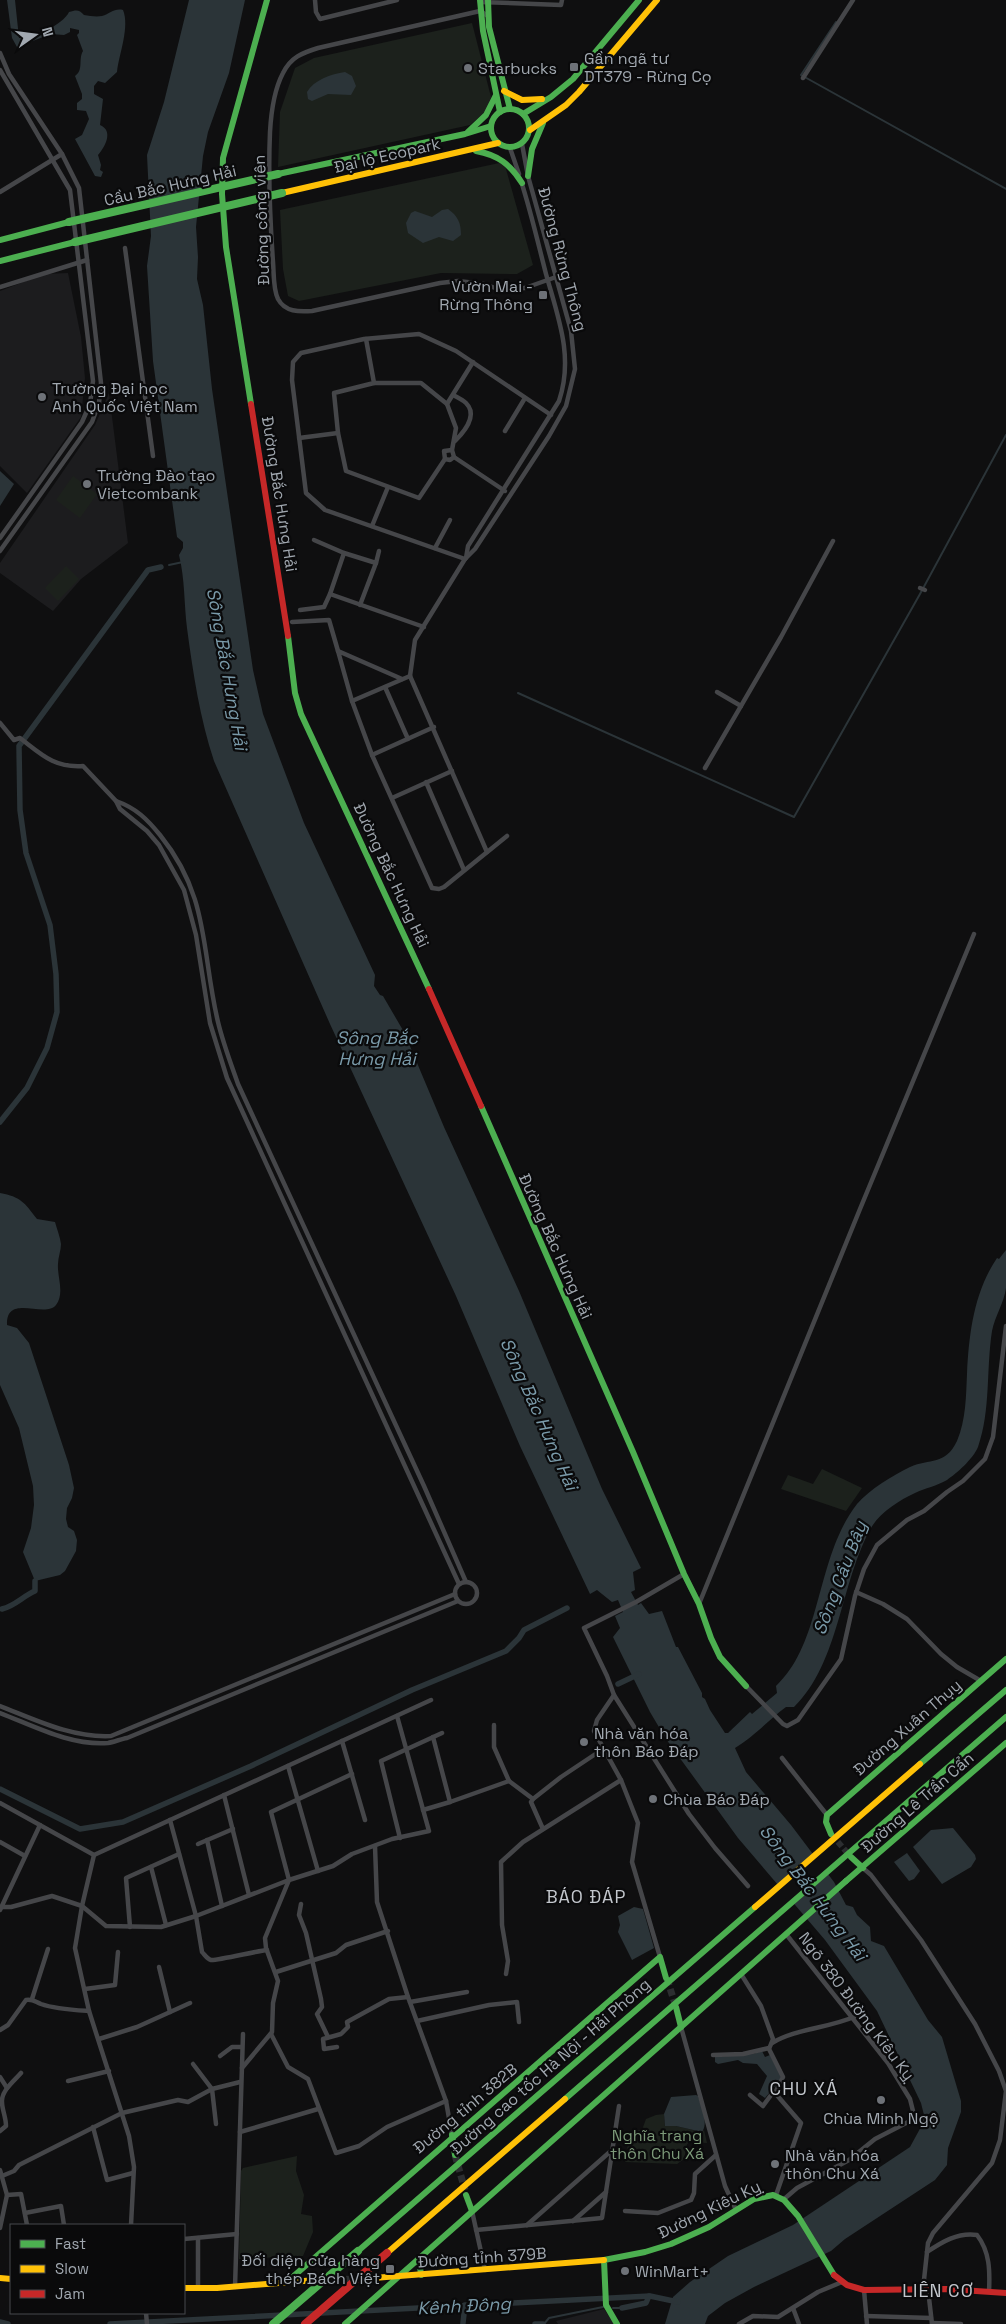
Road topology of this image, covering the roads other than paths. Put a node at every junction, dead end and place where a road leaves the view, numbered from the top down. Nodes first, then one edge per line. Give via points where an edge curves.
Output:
1 (267, 0) edge
2 (315, 0) edge
3 (397, 0) edge
4 (562, 0) edge
5 (639, 0) edge
6 (657, 0) edge
7 (854, 0) edge
8 (484, 1) edge
9 (530, 2) edge
10 (480, 11) junction
11 (488, 16) junction
12 (0, 53) edge
13 (0, 70) edge
14 (803, 78) dead end
15 (504, 90) junction
16 (496, 95) junction
17 (547, 99) junction
18 (510, 109) junction
19 (500, 112) junction
20 (523, 114) junction
21 (544, 121) junction
22 (491, 126) junction
23 (530, 130) junction
24 (465, 134) junction
25 (498, 143) junction
26 (522, 144) junction
27 (510, 148) junction
28 (472, 150) junction
29 (62, 154) junction
30 (53, 160) junction
31 (278, 174) joint
32 (528, 176) junction
33 (522, 183) junction
34 (0, 192) edge
35 (282, 193) joint
36 (0, 240) edge
37 (125, 248) dead end
38 (87, 260) junction
39 (0, 261) edge
40 (79, 262) junction
41 (556, 277) junction
42 (548, 280) junction
43 (0, 287) edge
44 (366, 339) junction
45 (473, 362) junction
46 (100, 372) junction
47 (92, 373) junction
48 (374, 383) junction
49 (452, 395) junction
50 (525, 398) junction
51 (447, 404) junction
52 (551, 415) junction
53 (505, 431) dead end
54 (338, 433) junction
55 (299, 438) junction
56 (455, 441) junction
57 (452, 450) junction
58 (153, 456) dead end
59 (454, 457) junction
60 (445, 459) junction
61 (388, 487) junction
62 (503, 490) junction
63 (31, 494) junction
64 (510, 494) junction
65 (38, 498) junction
66 (450, 520) dead end
67 (372, 526) junction
68 (0, 538) edge
69 (314, 540) dead end
70 (833, 541) dead end
71 (435, 548) junction
72 (0, 551) edge
73 (379, 551) dead end
74 (344, 553) junction
75 (465, 559) junction
76 (376, 563) junction
77 (330, 594) junction
78 (360, 604) junction
79 (300, 610) dead end
80 (292, 622) dead end
81 (424, 627) junction
82 (338, 651) junction
83 (410, 676) junction
84 (402, 679) junction
85 (385, 686) junction
86 (717, 692) dead end
87 (352, 701) junction
88 (741, 706) junction
89 (0, 723) edge
90 (434, 727) junction
91 (408, 739) junction
92 (372, 755) junction
93 (705, 768) dead end
94 (452, 771) junction
95 (426, 782) junction
96 (392, 798) junction
97 (116, 800) junction
98 (151, 824) junction
99 (145, 829) junction
100 (507, 836) dead end
101 (488, 852) junction
102 (464, 870) junction
103 (974, 934) dead end
104 (225, 1046) junction
105 (217, 1048) junction
106 (312, 1245) junction
107 (304, 1248) junction
108 (1006, 1326) edge
109 (388, 1409) junction
110 (379, 1412) junction
111 (684, 1574) junction
112 (466, 1582) junction
113 (459, 1584) junction
114 (856, 1592) junction
115 (455, 1594) junction
116 (458, 1600) junction
117 (700, 1604) junction
118 (302, 1658) junction
119 (1006, 1659) edge
120 (305, 1664) junction
121 (981, 1681) junction
122 (746, 1686) joint
123 (1006, 1690) edge
124 (614, 1695) junction
125 (431, 1700) dead end
126 (0, 1706) edge
127 (0, 1713) edge
128 (397, 1716) junction
129 (1006, 1717) edge
130 (143, 1725) junction
131 (494, 1725) dead end
132 (145, 1730) junction
133 (442, 1732) dead end
134 (434, 1737) junction
135 (342, 1741) junction
136 (1006, 1743) edge
137 (406, 1749) junction
138 (604, 1749) junction
139 (782, 1758) dead end
140 (288, 1766) junction
141 (352, 1774) junction
142 (621, 1780) junction
143 (510, 1782) junction
144 (224, 1795) junction
145 (533, 1799) junction
146 (298, 1800) junction
147 (450, 1802) junction
148 (0, 1803) edge
149 (423, 1810) junction
150 (827, 1815) junction
151 (170, 1820) junction
152 (365, 1820) dead end
153 (40, 1825) junction
154 (232, 1829) junction
155 (543, 1829) junction
156 (832, 1837) junction
157 (400, 1838) junction
158 (207, 1840) junction
159 (0, 1842) edge
160 (198, 1844) dead end
161 (375, 1846) junction
162 (179, 1854) junction
163 (94, 1855) junction
164 (25, 1856) junction
165 (848, 1856) junction
166 (151, 1867) junction
167 (863, 1868) junction
168 (318, 1871) junction
169 (289, 1880) junction
170 (748, 1886) dead end
171 (249, 1895) junction
172 (301, 1904) dead end
173 (82, 1906) junction
174 (222, 1906) junction
175 (0, 1908) edge
176 (196, 1916) junction
177 (166, 1925) junction
178 (130, 1927) junction
179 (388, 1931) junction
180 (789, 1931) junction
181 (48, 1949) dead end
182 (266, 1950) junction
183 (118, 1952) dead end
184 (660, 1957) junction
185 (313, 1961) junction
186 (159, 1967) dead end
187 (276, 1972) junction
188 (506, 1974) dead end
189 (741, 1974) junction
190 (666, 1978) tunnel mouth
191 (85, 1989) junction
192 (466, 1992) dead end
193 (32, 1999) junction
194 (409, 2000) junction
195 (190, 2003) dead end
196 (676, 2007) tunnel mouth
197 (90, 2011) junction
198 (170, 2012) junction
199 (854, 2017) junction
200 (417, 2021) junction
201 (519, 2022) dead end
202 (681, 2027) junction
203 (0, 2030) edge
204 (243, 2034) dead end
205 (271, 2034) junction
206 (328, 2037) junction
207 (99, 2039) junction
208 (771, 2045) junction
209 (242, 2047) junction
210 (338, 2047) dead end
211 (713, 2055) dead end
212 (220, 2056) dead end
213 (193, 2064) dead end
214 (242, 2068) junction
215 (110, 2071) junction
216 (21, 2073) dead end
217 (0, 2077) edge
218 (68, 2080) dead end
219 (240, 2082) junction
220 (7, 2088) junction
221 (212, 2088) junction
222 (774, 2091) junction
223 (750, 2095) dead end
224 (446, 2102) junction
225 (619, 2106) dead end
226 (318, 2109) junction
227 (122, 2113) junction
228 (216, 2124) dead end
229 (93, 2127) junction
230 (0, 2131) edge
231 (240, 2132) junction
232 (452, 2135) junction
233 (612, 2150) junction
234 (455, 2155) tunnel mouth
235 (716, 2155) junction
236 (0, 2170) edge
237 (134, 2173) junction
238 (2, 2176) junction
239 (606, 2192) junction
240 (776, 2194) junction
241 (6, 2195) junction
242 (466, 2195) tunnel mouth
243 (783, 2200) junction
244 (736, 2210) junction
245 (472, 2211) junction
246 (625, 2211) dead end
247 (25, 2213) junction
248 (573, 2221) junction
249 (27, 2224) edge
250 (64, 2224) edge
251 (131, 2224) edge
252 (526, 2225) junction
253 (0, 2228) edge
254 (476, 2230) junction
255 (237, 2234) junction
256 (198, 2238) junction
257 (185, 2239) edge
258 (927, 2252) junction
259 (419, 2258) junction
260 (604, 2260) junction
261 (485, 2270) junction
262 (422, 2275) junction
263 (399, 2276) junction
264 (361, 2279) tunnel mouth
265 (316, 2280) tunnel mouth
266 (288, 2281) junction
267 (842, 2282) junction
268 (235, 2287) junction
269 (185, 2288) edge
270 (198, 2288) junction
271 (926, 2289) junction
272 (864, 2290) junction
273 (989, 2292) junction
274 (1006, 2293) edge
275 (793, 2308) junction
276 (866, 2316) junction
277 (931, 2321) edge
278 (273, 2324) edge
279 (305, 2324) edge
280 (345, 2324) edge
281 (617, 2324) edge
282 (738, 2324) edge
283 (798, 2324) edge
284 (867, 2324) edge
285 (961, 2324) edge

1 - 111 main road, Đường Bắc Hưng Hải via 223,158 222,194 226,246 295,693 301,714 416,959
2 - 3 street via 320,19
4 - 9 street via 562,5
5 - 17 main road via 573,78
6 - 21 main road via 579,92
7 - 14 street
8 - 9 street
8 - 10 main road
8 - 11 main road
10 - 11 street
10 - 16 main road
10 - 42 street, Đường công viên via 318,48 292,58 282,74 270,131 275,292 286,308 296,312 440,283 458,281 498,289 525,288
11 - 15 main road
12 - 29 street via 9,74
13 - 30 street
15 - 17 main road via 522,101
15 - 18 main road
16 - 19 main road
16 - 24 main road via 486,115
17 - 20 main road
18 - 19 main road
18 - 20 main road
19 - 22 main road
20 - 23 main road
21 - 23 main road
21 - 32 main road via 530,153
22 - 24 main road, Đại lộ Ecopark
22 - 25 main road
23 - 26 main road
24 - 31 main road, Đại lộ Ecopark
25 - 27 main road
25 - 28 main road, Đại lộ Ecopark
26 - 27 main road
26 - 32 street, Đường Rừng Thông
27 - 33 street, Đường Rừng Thông
28 - 33 main road via 503,158
28 - 35 main road, Đại lộ Ecopark
29 - 30 street
29 - 38 street via 79,188
30 - 34 street
30 - 40 street via 70,190
31 - 36 main road, Cầu Bắc Hưng Hải, bridge
32 - 41 street, Đường Rừng Thông
33 - 42 street, Đường Rừng Thông
35 - 39 main road, Cầu Bắc Hưng Hải, bridge
37 - 58 street
38 - 40 street
38 - 46 street
40 - 43 street
40 - 47 street
41 - 42 street, Đường công viên
41 - 64 street, Đường Rừng Thông via 572,331 573,381 566,406
42 - 52 street, Đường Rừng Thông via 561,324 566,360 562,392
44 - 45 street via 419,334
44 - 48 street
44 - 55 street via 301,352 293,362
45 - 49 street
45 - 50 street
46 - 47 street
46 - 65 street via 101,392 92,422
47 - 63 street via 90,404 82,422
48 - 51 street via 421,383
48 - 54 street via 334,393
49 - 51 street
49 - 56 street via 467,404 471,414 468,427
50 - 52 street
50 - 53 street
51 - 56 street via 456,428
52 - 62 street, Đường Rừng Thông
54 - 55 street
54 - 61 street via 346,471
55 - 67 street via 306,493 325,510
56 - 57 street
57 - 59 street
57 - 60 street via 444,451
59 - 60 street
59 - 62 street
60 - 61 street via 418,498
61 - 67 street
62 - 64 street
62 - 75 street, Đường Rừng Thông via 468,546
63 - 65 street
63 - 68 street
64 - 75 street, Đường Rừng Thông via 475,549
65 - 72 street
66 - 71 street
67 - 71 street
69 - 74 street
70 - 88 street
71 - 75 street
73 - 76 street
74 - 76 street
74 - 77 street
75 - 81 street, Đường Rừng Thông
76 - 78 street
77 - 78 street
77 - 79 street via 324,608
78 - 81 street
80 - 82 street via 329,620
81 - 83 street, Đường Rừng Thông via 415,640
82 - 84 street
82 - 87 street
83 - 84 street
83 - 90 street
84 - 85 street
85 - 87 street
85 - 91 street
86 - 88 street
87 - 92 street
88 - 93 street
89 - 97 street via 14,740 20,738 53,762 71,767 83,766
90 - 91 street
90 - 94 street
91 - 92 street
92 - 96 street
94 - 95 street
94 - 101 street
95 - 96 street
95 - 102 street
96 - 102 street via 432,888 444,887
97 - 98 street via 131,806
97 - 99 street via 120,809
98 - 99 street
98 - 104 street via 178,862 198,906
99 - 105 street via 159,845 184,890 196,935
100 - 101 street
101 - 102 street
103 - 117 street
104 - 105 street
104 - 106 street via 238,1084
105 - 107 street
106 - 107 street
106 - 109 street
107 - 110 street
108 - 114 street via 993,1437 981,1464 878,1545 864,1569
109 - 110 street
109 - 112 street
110 - 113 street
111 - 117 main road, Đường Bắc Hưng Hải
111 - 124 street via 584,1628
112 - 113 street
112 - 116 street via 475,1586 476,1597 468,1604
113 - 115 street
114 - 121 street via 907,1619 957,1668
114 - 122 street, Đường Bắc Hưng Hải via 844,1650 836,1667 798,1720 787,1726
115 - 116 street
115 - 118 street
116 - 120 street
117 - 122 main road, Đường Bắc Hưng Hải via 720,1657
118 - 120 street
118 - 130 street
119 - 121 main road, Đường Xuân Thụy
120 - 132 street
121 - 150 main road, Đường Xuân Thụy
123 - 156 main road, Đường cao tốc Hà Nội - Hải Phòng
124 - 138 street via 594,1725
124 - 170 street via 689,1814
125 - 128 street
126 - 130 street via 65,1731 97,1737 111,1736
127 - 132 street via 54,1735 78,1740 109,1743
128 - 135 street
128 - 137 street
129 - 165 main road
130 - 132 street
131 - 143 street via 494,1748
133 - 134 street
134 - 137 street
134 - 147 street
135 - 140 street
135 - 141 street
136 - 167 main road, Đường Lê Trần Cẩn
137 - 149 street
137 - 157 street via 380,1761
138 - 142 street
138 - 145 street
139 - 150 street
140 - 144 street
140 - 146 street
141 - 146 street
141 - 152 street
142 - 155 street
142 - 184 street via 638,1823 632,1862
143 - 145 street
143 - 147 street
144 - 151 street
144 - 154 street
145 - 155 street via 532,1808
146 - 168 street
146 - 169 street via 271,1812
147 - 149 street
148 - 153 street
149 - 157 street via 429,1831
150 - 156 main road via 826,1822
151 - 162 street
151 - 163 street
153 - 163 street
153 - 164 street
154 - 158 street
154 - 171 street
155 - 188 street via 513,1850 500,1865 502,1934 508,1961
156 - 278 main road, Đường cao tốc Hà Nội - Hải Phòng, bridge
157 - 161 street
158 - 160 street
158 - 174 street
159 - 164 street
161 - 168 street
161 - 179 street via 377,1902
162 - 166 street
162 - 176 street
163 - 173 street
164 - 175 street
165 - 167 main road
165 - 279 main road, bridge
166 - 177 street
166 - 178 street via 126,1878
167 - 180 main road, Đường Lê Trần Cẩn
167 - 258 street via 921,1940 947,1980 975,2024 1006,2091 1000,2140 992,2163 933,2233
168 - 169 street
169 - 171 street
169 - 182 street via 265,1938
171 - 174 street
172 - 185 street via 299,1915
173 - 175 street via 52,1896
173 - 178 street via 106,1926
173 - 191 street via 76,1948
174 - 176 street
176 - 177 street
176 - 182 street via 202,1952 211,1960
177 - 178 street
179 - 185 street via 346,1945 336,1953
179 - 194 street
180 - 189 main road
180 - 199 street, Ngõ 380 Đường Kiêu Kỵ via 828,1988
181 - 193 street
182 - 187 street
183 - 191 street via 114,1985
184 - 190 main road
184 - 232 main road, Đường tỉnh 382B
185 - 187 street
185 - 206 street via 322,2005 317,2014
186 - 198 street
187 - 205 street via 278,1984
189 - 202 main road
189 - 208 street via 763,2011 773,2039
191 - 197 street
192 - 194 street
193 - 197 street via 40,2004
193 - 203 street via 26,2000 8,2025
194 - 200 street
194 - 206 street via 389,2000 347,2022 348,2027 341,2034
195 - 198 street
196 - 202 main road
197 - 207 street
198 - 207 street
199 - 208 street via 832,2026 789,2035
199 - 243 street, Ngõ 380 Đường Kiêu Kỵ via 906,2091 914,2110 913,2118 875,2139
200 - 201 street via 517,2002
200 - 224 street
202 - 235 street
202 - 245 main road
204 - 209 street
205 - 214 street
205 - 226 street via 288,2067 308,2079
206 - 210 street via 323,2039 324,2049
207 - 215 street
208 - 211 street via 743,2054
208 - 222 street via 783,2077
209 - 212 street via 232,2047
209 - 214 street
213 - 221 street
214 - 219 street
215 - 218 street
215 - 227 street
216 - 220 street
217 - 220 street
219 - 221 street
219 - 231 street
220 - 230 street via 1,2100 6,2126
221 - 227 street via 188,2102 178,2100
221 - 228 street
222 - 223 street via 763,2106
222 - 240 street via 802,2126
224 - 226 street via 387,2127 359,2146 336,2152
224 - 232 street
225 - 233 street
226 - 231 street
227 - 229 street
227 - 237 street
229 - 237 street via 106,2180
229 - 238 street
231 - 255 street
232 - 234 main road
232 - 266 main road, Đường tỉnh 382B
233 - 239 street
233 - 252 street
235 - 244 street
235 - 246 street via 695,2174 691,2200 658,2213
236 - 238 street
237 - 251 street
238 - 241 street
239 - 248 street
239 - 248 street via 602,2218
240 - 243 main road, Đường Kiêu Kỵ
240 - 244 main road, Đường Kiêu Kỵ via 762,2196
241 - 247 street via 21,2194
241 - 253 street
242 - 245 main road
243 - 267 main road, Đường Kiêu Kỵ via 792,2208
244 - 260 main road, Đường Kiêu Kỵ via 709,2227 660,2249
245 - 254 street
245 - 259 main road
247 - 249 street
247 - 250 street via 61,2206
248 - 252 street
252 - 254 street
254 - 261 street
255 - 256 street
255 - 268 street
256 - 257 street
256 - 270 street
258 - 271 street
258 - 273 street via 950,2238 977,2235 988,2256
259 - 262 main road
259 - 263 main road
260 - 261 main road, Đường tỉnh 379B
260 - 281 main road via 606,2305
261 - 262 main road, Đường tỉnh 379B
262 - 263 main road, Đường tỉnh 379B
263 - 264 main road, Đường tỉnh 379B
263 - 280 main road
265 - 266 main road
266 - 268 main road
267 - 272 main road
267 - 275 street
268 - 270 main road
269 - 270 main road
271 - 272 main road
271 - 273 main road
271 - 277 street
272 - 276 street
273 - 274 main road
275 - 282 street via 778,2317 753,2316
275 - 283 street
276 - 277 street
276 - 284 street
277 - 285 street

